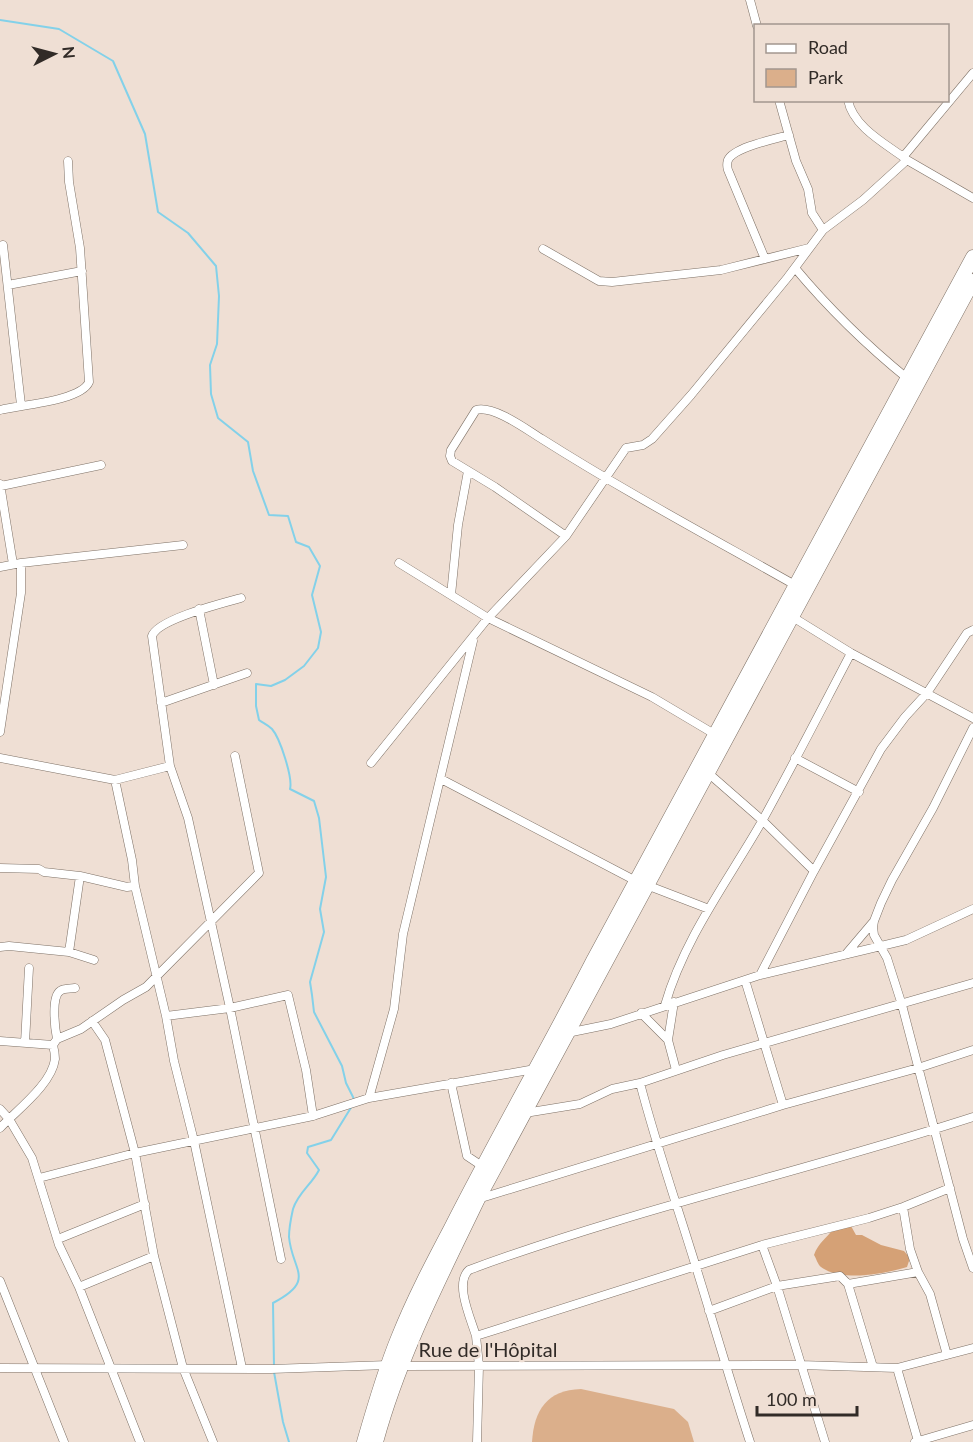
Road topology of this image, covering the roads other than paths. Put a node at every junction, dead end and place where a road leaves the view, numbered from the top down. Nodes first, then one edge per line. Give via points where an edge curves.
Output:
1 (750, 0) edge
2 (757, 24) edge
3 (973, 73) edge
4 (780, 102) edge
5 (849, 102) edge
6 (789, 135) junction
7 (905, 158) junction
8 (68, 161) dead end
9 (973, 198) edge
10 (823, 230) junction
11 (3, 245) dead end
12 (809, 248) junction
13 (543, 249) dead end
14 (973, 257) edge
15 (765, 259) junction
16 (795, 268) junction
17 (82, 271) junction
18 (973, 281) edge
19 (8, 285) junction
20 (908, 379) junction
21 (21, 405) junction
22 (0, 410) edge
23 (101, 465) dead end
24 (468, 471) junction
25 (606, 480) junction
26 (0, 484) edge
27 (566, 536) junction
28 (183, 545) dead end
29 (17, 563) junction
30 (399, 563) dead end
31 (0, 567) edge
32 (795, 585) junction
33 (451, 596) junction
34 (241, 598) dead end
35 (199, 609) junction
36 (787, 614) junction
37 (488, 618) junction
38 (973, 630) edge
39 (473, 639) junction
40 (851, 653) junction
41 (247, 673) dead end
42 (214, 685) junction
43 (927, 693) junction
44 (161, 703) junction
45 (2, 704) edge
46 (973, 718) edge
47 (973, 728) edge
48 (0, 732) edge
49 (716, 735) junction
50 (235, 756) dead end
51 (0, 758) edge
52 (795, 758) junction
53 (371, 763) dead end
54 (170, 766) junction
55 (703, 769) junction
56 (441, 779) junction
57 (115, 780) junction
58 (859, 792) junction
59 (762, 820) junction
60 (0, 868) edge
61 (814, 871) junction
62 (80, 876) junction
63 (642, 884) junction
64 (135, 886) junction
65 (709, 909) junction
66 (973, 909) edge
67 (874, 921) junction
68 (210, 923) junction
69 (0, 947) edge
70 (881, 947) junction
71 (69, 952) junction
72 (846, 954) junction
73 (94, 960) dead end
74 (28, 968) dead end
75 (760, 975) junction
76 (158, 977) junction
77 (745, 980) junction
78 (973, 983) edge
79 (75, 988) dead end
80 (674, 1002) junction
81 (665, 1005) junction
82 (902, 1005) junction
83 (230, 1008) junction
84 (641, 1014) junction
85 (166, 1016) junction
86 (92, 1021) junction
87 (562, 1032) junction
88 (668, 1040) junction
89 (0, 1041) edge
90 (55, 1042) junction
91 (25, 1043) junction
92 (764, 1043) junction
93 (973, 1050) edge
94 (918, 1068) junction
95 (535, 1069) junction
96 (676, 1070) junction
97 (451, 1083) junction
98 (640, 1083) junction
99 (369, 1098) junction
100 (783, 1105) junction
101 (0, 1109) edge
102 (525, 1113) junction
103 (313, 1116) junction
104 (973, 1117) edge
105 (9, 1119) junction
106 (0, 1128) edge
107 (255, 1128) junction
108 (934, 1130) junction
109 (194, 1141) junction
110 (656, 1145) junction
111 (135, 1153) junction
112 (482, 1166) junction
113 (39, 1178) junction
114 (950, 1188) junction
115 (478, 1199) junction
116 (145, 1204) junction
117 (675, 1204) junction
118 (903, 1207) junction
119 (58, 1239) junction
120 (762, 1245) junction
121 (154, 1256) junction
122 (281, 1259) dead end
123 (696, 1266) junction
124 (973, 1268) edge
125 (918, 1272) junction
126 (0, 1281) edge
127 (848, 1284) junction
128 (777, 1286) junction
129 (79, 1287) junction
130 (709, 1311) junction
131 (476, 1336) junction
132 (973, 1348) edge
133 (947, 1355) junction
134 (724, 1365) junction
135 (800, 1365) junction
136 (394, 1366) junction
137 (479, 1366) junction
138 (33, 1367) junction
139 (110, 1367) junction
140 (873, 1367) junction
141 (0, 1368) edge
142 (183, 1368) junction
143 (242, 1368) junction
144 (897, 1368) junction
145 (973, 1425) edge
146 (917, 1441) edge
147 (64, 1442) edge
148 (140, 1442) edge
149 (213, 1442) edge
150 (364, 1442) edge
151 (376, 1442) edge
152 (477, 1442) edge
153 (750, 1442) edge
154 (825, 1442) edge

1 - 2 street
3 - 7 street
4 - 6 street
5 - 7 street via 859,123
6 - 10 street via 812,213
6 - 15 street via 745,148 727,162
7 - 9 street
7 - 10 street via 863,200
8 - 17 street
10 - 12 street
11 - 19 street
12 - 15 street
12 - 16 street
13 - 15 street via 599,281 612,282 721,270
14 - 20 highway
16 - 20 street via 836,316
16 - 25 street via 691,395 643,445 626,448
17 - 19 street
17 - 21 street via 90,375 87,387 72,396
18 - 36 highway
19 - 21 street
20 - 32 highway
21 - 22 street
23 - 26 street
24 - 25 street via 452,461 451,450 480,408 510,420
24 - 27 street
24 - 33 street
25 - 27 street
25 - 32 street
26 - 29 street
27 - 37 street
28 - 29 street
29 - 31 street
29 - 45 street via 21,593
30 - 33 street
32 - 36 highway
33 - 37 street
34 - 35 street
35 - 42 street
35 - 44 street via 153,633
36 - 40 street
36 - 49 highway
36 - 55 highway
37 - 39 street
37 - 49 street via 652,697
38 - 43 street via 967,633
39 - 53 street
39 - 56 street
40 - 43 street
40 - 52 street
41 - 42 street
42 - 44 street
43 - 46 street
43 - 58 street via 881,749
44 - 54 street
45 - 48 street
47 - 67 street
49 - 55 highway
50 - 68 street via 259,873
51 - 57 street
52 - 58 street
52 - 59 street
54 - 57 street
54 - 68 street via 188,818
55 - 59 street
55 - 63 highway
56 - 63 street
56 - 99 street via 403,934 394,1010
57 - 64 street
58 - 61 street
59 - 61 street
59 - 65 street
60 - 62 street via 39,868
61 - 75 street
62 - 64 street
62 - 71 street
63 - 65 street
63 - 87 highway
64 - 76 street
65 - 81 street via 676,972
66 - 70 street via 918,936
67 - 70 street via 874,935
67 - 72 street
68 - 76 street
68 - 83 street
69 - 71 street
70 - 72 street
70 - 82 street
71 - 73 street
72 - 75 street
74 - 91 street
75 - 77 street
76 - 85 street
76 - 86 street
77 - 80 street
77 - 92 street
78 - 82 street
79 - 90 street via 59,991 56,996
80 - 81 street
80 - 88 street
81 - 84 street
82 - 92 street
82 - 94 street
83 - 85 street
83 - 103 street via 288,995
83 - 107 street
84 - 87 street via 611,1024
84 - 88 street
85 - 109 street
86 - 90 street
86 - 111 street via 105,1040
87 - 95 highway
87 - 102 highway
88 - 96 street
89 - 91 street
90 - 91 street
90 - 105 street via 50,1074
92 - 96 street
92 - 100 street
93 - 94 street
94 - 100 street
94 - 108 street
95 - 97 street
95 - 112 highway
96 - 98 street
97 - 99 street
97 - 112 street via 467,1156
98 - 102 street via 612,1089 573,1106
98 - 110 street
99 - 103 street
100 - 110 street
101 - 105 street
102 - 115 highway
103 - 107 street
104 - 108 street
105 - 106 street
105 - 113 street
107 - 109 street
107 - 122 street
108 - 114 street
108 - 117 street
109 - 111 street
109 - 143 street
110 - 115 street
110 - 117 street
111 - 113 street
111 - 116 street
112 - 136 highway via 421,1287
113 - 119 street
114 - 118 street
114 - 124 street
115 - 136 highway
116 - 119 street
116 - 121 street
117 - 123 street
117 - 131 street via 469,1270 462,1287
118 - 120 street
118 - 125 street
119 - 129 street
120 - 123 street
120 - 128 street
121 - 129 street
121 - 142 street
123 - 130 street
123 - 131 street
125 - 127 street
125 - 133 street via 930,1294
126 - 138 street
127 - 128 street via 840,1276
127 - 140 street
128 - 130 street
128 - 135 street
129 - 139 street
130 - 134 street
131 - 137 street
132 - 133 street, Rue de l'Hôpital
133 - 144 street, Rue de l'Hôpital
134 - 135 street, Rue de l'Hôpital
134 - 137 street, Rue de l'Hôpital
134 - 153 street
135 - 140 street, Rue de l'Hôpital
135 - 154 street
136 - 137 street, Rue de l'Hôpital
136 - 143 street, Rue de l'Hôpital
136 - 150 highway
136 - 151 highway
137 - 152 street
138 - 139 street, Rue de l'Hôpital
138 - 141 street, Rue de l'Hôpital
138 - 147 street
139 - 142 street, Rue de l'Hôpital
139 - 148 street
140 - 144 street, Rue de l'Hôpital
142 - 143 street, Rue de l'Hôpital
142 - 149 street
144 - 146 street
145 - 146 street

